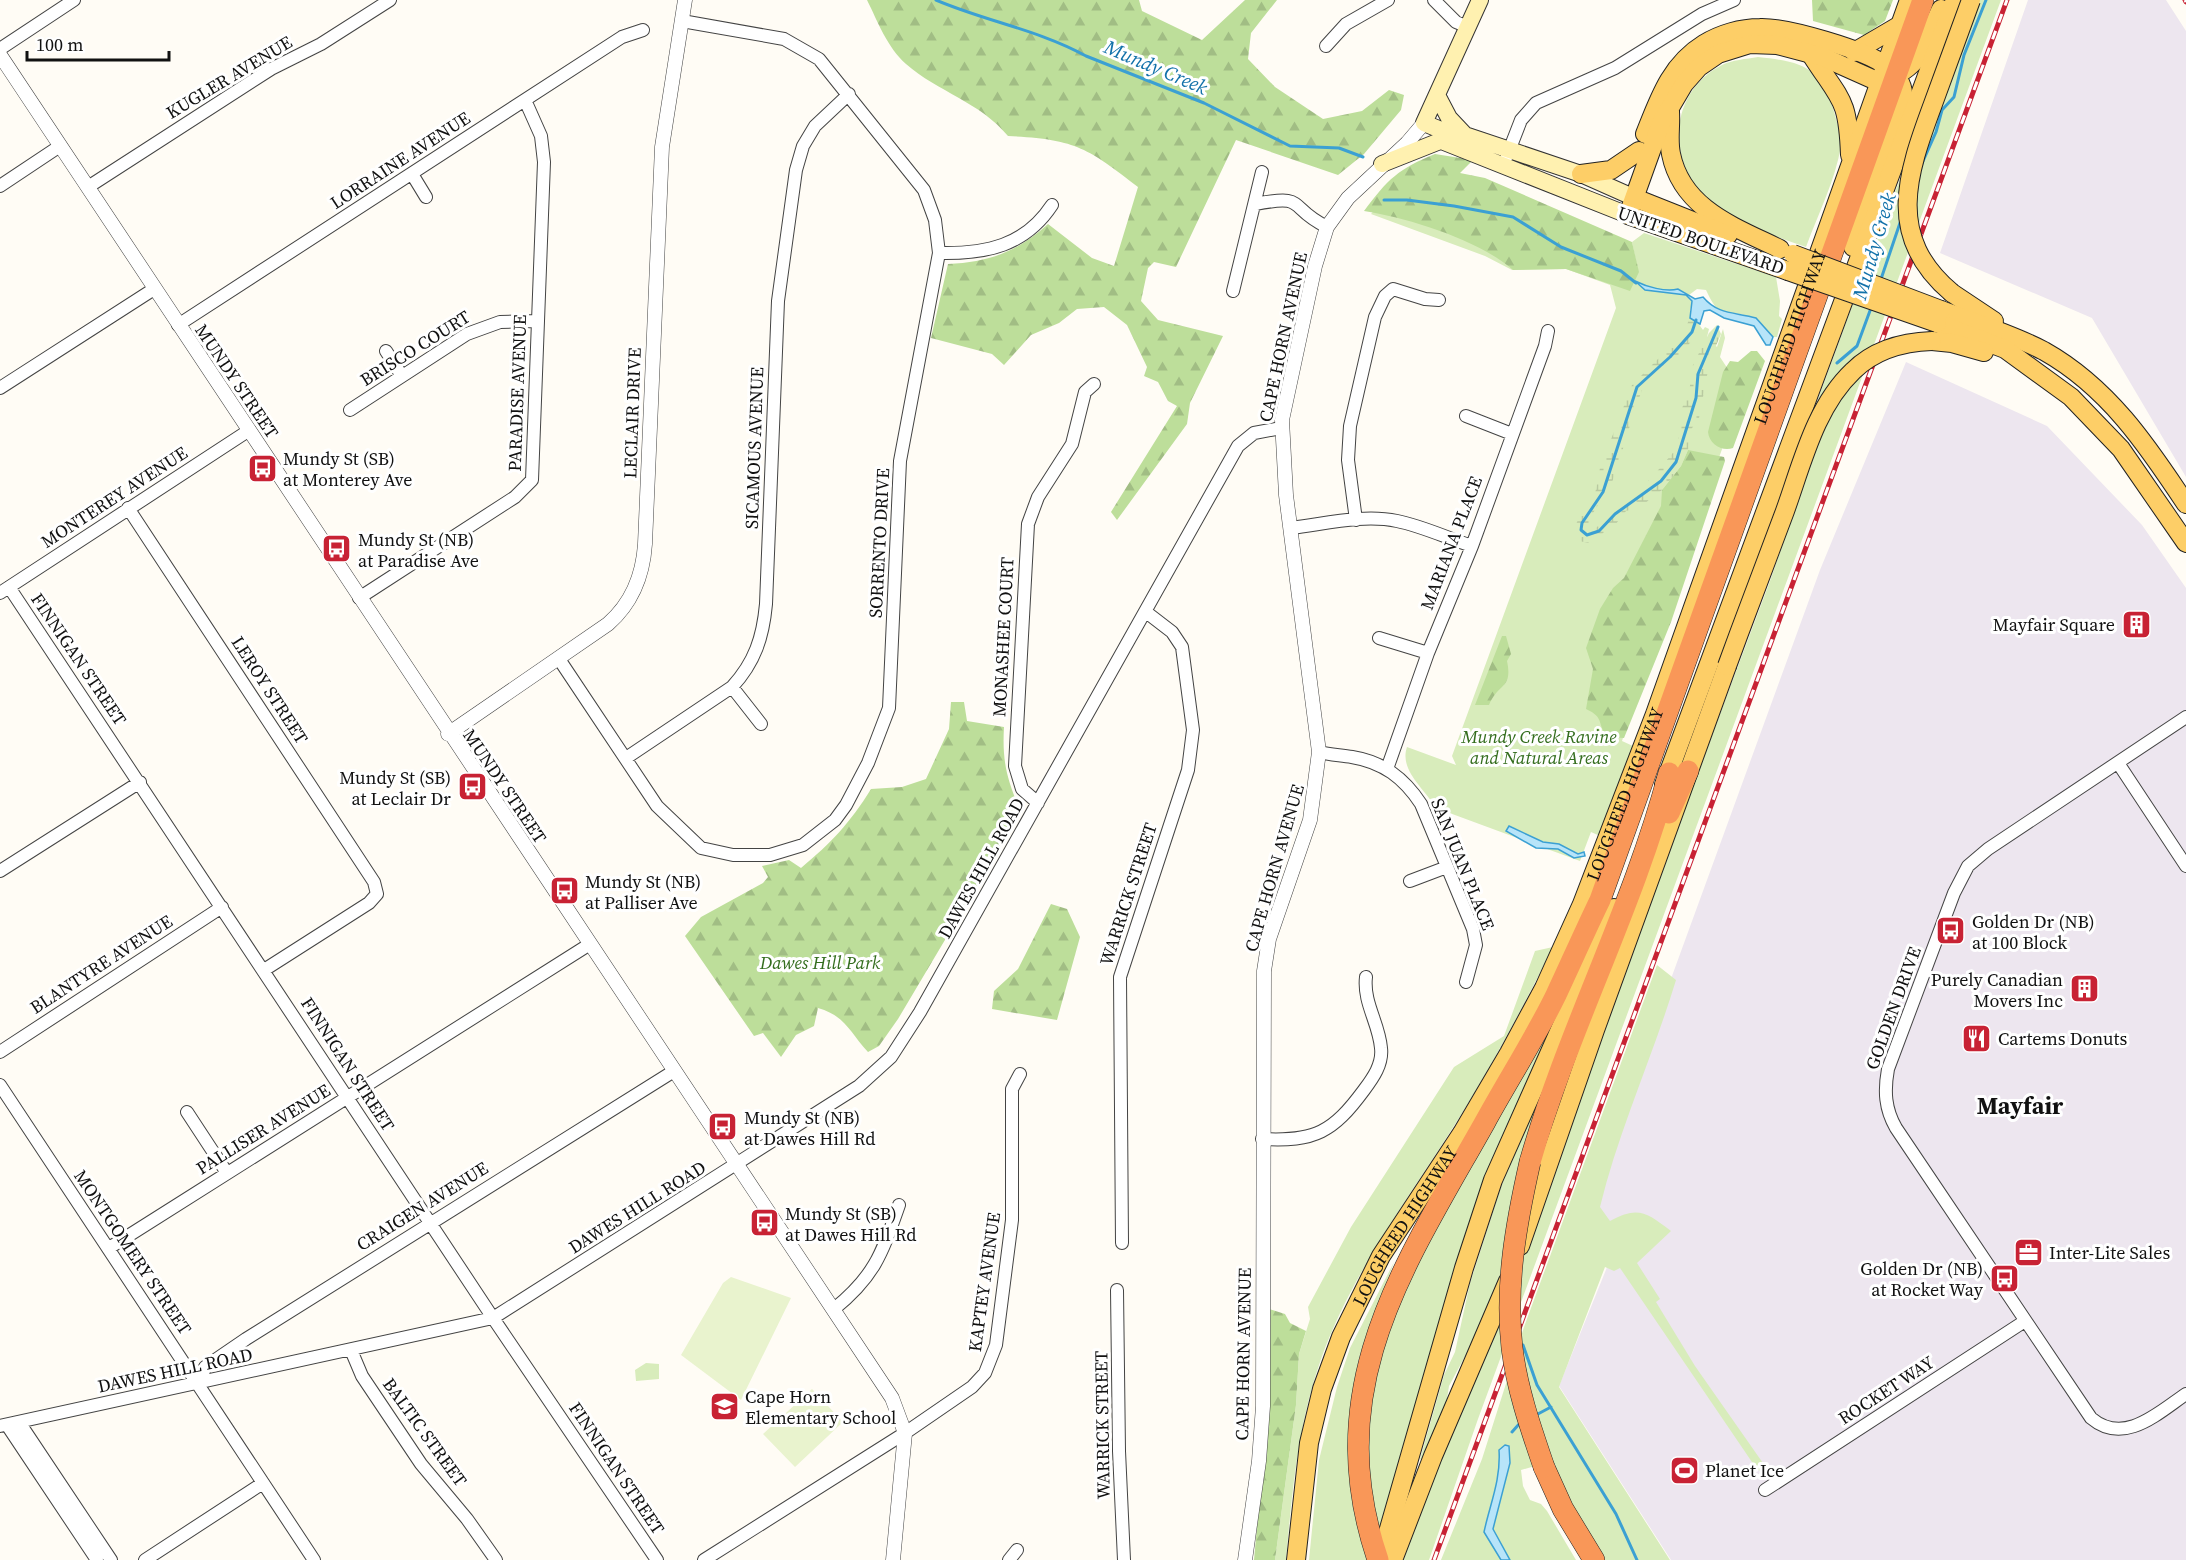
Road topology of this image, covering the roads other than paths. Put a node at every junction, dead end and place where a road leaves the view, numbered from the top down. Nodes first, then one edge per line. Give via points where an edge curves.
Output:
1 (74, 0) edge
2 (390, 0) edge
3 (685, 0) edge
4 (1388, 0) edge
5 (1434, 0) edge
6 (1480, 0) edge
7 (1734, 0) edge
8 (1910, 0) edge
9 (1923, 0) edge
10 (1947, 0) edge
11 (1955, 0) edge
12 (1971, 0) edge
13 (682, 21) junction
14 (1900, 25) junction
15 (1468, 27) junction
16 (644, 30) dead end
17 (1326, 46) dead end
18 (0, 49) edge
19 (1854, 52) junction
20 (0, 55) edge
21 (1812, 56) junction
22 (1887, 81) junction
23 (849, 94) junction
24 (1438, 97) junction
25 (525, 100) junction
26 (1670, 110) junction
27 (1422, 126) junction
28 (1465, 135) junction
29 (1440, 141) junction
30 (60, 146) junction
31 (1509, 149) junction
32 (1639, 151) junction
33 (1850, 163) junction
34 (1382, 164) junction
35 (1503, 166) junction
36 (1262, 172) dead end
37 (412, 174) junction
38 (1581, 174) junction
39 (0, 186) edge
40 (88, 187) junction
41 (1629, 195) junction
42 (426, 197) dead end
43 (1255, 204) junction
44 (1052, 205) dead end
45 (1623, 213) junction
46 (1327, 227) junction
47 (939, 253) junction
48 (1787, 258) junction
49 (1849, 282) junction
50 (154, 289) junction
51 (1233, 291) dead end
52 (1439, 300) dead end
53 (537, 321) junction
54 (178, 325) junction
55 (1937, 325) junction
56 (1548, 331) dead end
57 (2041, 350) junction
58 (386, 351) dead end
59 (402, 376) junction
60 (1094, 384) dead end
61 (0, 388) edge
62 (350, 410) dead end
63 (1466, 417) dead end
64 (1281, 428) junction
65 (248, 431) junction
66 (1512, 435) junction
67 (2186, 504) edge
68 (128, 508) junction
69 (1356, 520) junction
70 (1291, 528) junction
71 (2186, 543) edge
72 (1472, 546) junction
73 (5, 590) edge
74 (359, 598) junction
75 (1146, 612) junction
76 (1379, 638) dead end
77 (1428, 653) junction
78 (559, 658) junction
79 (732, 687) junction
80 (2186, 717) edge
81 (761, 724) dead end
82 (448, 734) junction
83 (1319, 752) junction
84 (626, 758) junction
85 (2118, 763) junction
86 (1387, 769) junction
87 (1679, 772) junction
88 (140, 782) junction
89 (1038, 803) junction
90 (2186, 866) edge
91 (1447, 867) junction
92 (0, 871) edge
93 (1410, 881) dead end
94 (222, 907) junction
95 (590, 944) junction
96 (264, 970) junction
97 (1366, 977) dead end
98 (1466, 982) dead end
99 (0, 1052) edge
100 (674, 1071) junction
101 (1020, 1074) dead end
102 (0, 1085) edge
103 (348, 1096) junction
104 (187, 1112) dead end
105 (1262, 1139) junction
106 (737, 1165) junction
107 (227, 1173) junction
108 (899, 1205) dead end
109 (430, 1222) junction
110 (1122, 1243) dead end
111 (109, 1248) junction
112 (1117, 1290) dead end
113 (834, 1309) junction
114 (493, 1318) junction
115 (2025, 1321) junction
116 (351, 1350) junction
117 (200, 1384) junction
118 (2186, 1394) edge
119 (9, 1424) edge
120 (905, 1433) junction
121 (263, 1483) junction
122 (1766, 1490) dead end
123 (97, 1560) edge
124 (111, 1560) edge
125 (145, 1560) edge
126 (314, 1560) edge
127 (496, 1560) edge
128 (657, 1560) edge
129 (704, 1560) edge
130 (893, 1560) edge
131 (1124, 1560) edge
132 (1245, 1560) edge
133 (1296, 1560) edge
134 (1379, 1560) edge
135 (1393, 1560) edge
136 (1594, 1560) edge

1 - 18 street
2 - 40 street, KUGLER AVENUE via 321,44 271,69
3 - 13 street, LECLAIR DRIVE
4 - 17 street via 1346,24
5 - 15 street via 1455,21
6 - 15 main road
7 - 31 street via 1702,14 1615,68 1536,103 1521,120
8 - 14 main road, LOUGHEED HIGHWAY
9 - 22 highway
10 - 22 main road via 1918,58 1911,67
11 - 49 main road, LOUGHEED HIGHWAY via 1865,248
12 - 57 main road, bridge via 1919,140 1907,192 1907,218 1916,248 1932,274 1976,311
13 - 23 street, SORRENTO DRIVE via 794,43 819,59
13 - 78 street, LECLAIR DRIVE via 660,178 643,564 632,595 617,616
14 - 19 main road
14 - 22 main road, LOUGHEED HIGHWAY
15 - 24 main road
16 - 25 street, LORRAINE AVENUE via 622,38
19 - 22 main road
19 - 32 main road via 1778,28 1745,29 1718,37 1689,55 1668,79
20 - 30 street, MUNDY STREET
21 - 22 main road
21 - 26 main road via 1768,44 1730,49 1699,67
21 - 33 main road via 1845,106
22 - 33 main road, LOUGHEED HIGHWAY
22 - 49 main road via 1903,86 1903,100 1853,246
22 - 134 highway via 1600,900 1555,996 1421,1236 1381,1319 1362,1389 1358,1435 1360,1485
23 - 47 street, SORRENTO DRIVE via 924,190 937,226
23 - 79 street, SICAMOUS AVENUE via 815,126 803,146 796,170 778,301 764,620 753,660
24 - 27 main road
24 - 28 main road via 1449,118
25 - 37 street, LORRAINE AVENUE
25 - 53 street, PARADISE AVENUE via 541,136 544,162
26 - 41 main road via 1660,123
26 - 48 main road via 1671,155 1690,195 1714,216
27 - 28 main road, UNITED BOULEVARD
27 - 29 main road, UNITED BOULEVARD
27 - 34 street, CAPE HORN AVENUE
28 - 31 main road, UNITED BOULEVARD
29 - 34 main road
29 - 35 main road, UNITED BOULEVARD
30 - 39 street
30 - 40 street, MUNDY STREET
31 - 35 street
31 - 38 main road, UNITED BOULEVARD
32 - 38 main road via 1611,170
32 - 41 main road
33 - 133 main road, LOUGHEED HIGHWAY via 1655,714 1579,912 1509,1053 1462,1134 1381,1256 1341,1337 1322,1389 1309,1443
34 - 46 street, CAPE HORN AVENUE via 1345,201
35 - 45 main road, UNITED BOULEVARD
36 - 43 street
37 - 42 street
37 - 54 street, LORRAINE AVENUE
38 - 41 main road, UNITED BOULEVARD
40 - 50 street, MUNDY STREET
41 - 45 main road
41 - 48 main road, UNITED BOULEVARD
43 - 46 street via 1292,200
43 - 51 street
44 - 47 street via 1029,231 999,248
45 - 48 main road, UNITED BOULEVARD
46 - 64 street, CAPE HORN AVENUE
47 - 84 street, SORRENTO DRIVE via 901,454 889,708 878,741 846,805 821,833 803,845 781,852 746,856 700,848 665,816
48 - 55 main road, UNITED BOULEVARD, bridge
49 - 87 main road, LOUGHEED HIGHWAY
50 - 54 street, MUNDY STREET
50 - 61 street
52 - 69 street via 1393,289 1377,311 1349,437
53 - 59 street, BRISCO COURT via 500,322 477,329
53 - 74 street, PARADISE AVENUE via 532,480 515,497
54 - 65 street, MUNDY STREET
55 - 57 main road, UNITED BOULEVARD
55 - 71 main road, UNITED BOULEVARD via 2005,349 2094,418 2121,449
55 - 87 main road, bridge via 1873,356 1846,378 1830,400 1809,445 1727,666
56 - 66 street, MARIANA PLACE
57 - 67 main road, UNITED BOULEVARD via 2086,379 2108,400 2144,441
58 - 59 street
59 - 62 street, BRISCO COURT
60 - 89 street, MONASHEE COURT via 1085,392 1072,444 1034,508 1026,537 1015,766 1022,789
63 - 66 street
64 - 70 street, CAPE HORN AVENUE
64 - 75 street, DAWES HILL ROAD via 1254,432 1238,446
65 - 68 street, MONTEREY AVENUE
65 - 74 street, MUNDY STREET
66 - 72 street, MARIANA PLACE
68 - 73 street, MONTEREY AVENUE
68 - 96 street, LEROY STREET via 372,877 377,894 364,907
69 - 70 street
69 - 72 street via 1397,521
70 - 83 street, CAPE HORN AVENUE
72 - 77 street, MARIANA PLACE
73 - 88 street, FINNIGAN STREET
74 - 82 street, MUNDY STREET
75 - 89 street, DAWES HILL ROAD
75 - 110 street, WARRICK STREET via 1172,632 1182,647 1193,743 1188,770 1120,978
76 - 77 street
77 - 86 street, MARIANA PLACE
78 - 82 street, LECLAIR DRIVE
78 - 84 street, SORRENTO DRIVE
79 - 81 street
79 - 84 street, SICAMOUS AVENUE
80 - 85 street, GOLDEN DRIVE
82 - 95 street, MUNDY STREET
83 - 86 street, SAN JUAN PLACE via 1353,757
83 - 105 street, CAPE HORN AVENUE via 1310,820 1266,950
85 - 90 street
85 - 115 street, GOLDEN DRIVE via 1988,849 1964,872 1885,1084 1893,1122
86 - 91 street, SAN JUAN PLACE via 1409,786 1421,804
87 - 134 main road, LOUGHEED HIGHWAY via 1493,1180
87 - 135 main road via 1504,1291
87 - 136 highway, bridge via 1558,1078 1531,1158 1512,1252 1510,1326 1520,1388 1544,1467 1563,1509
88 - 92 street
88 - 94 street, FINNIGAN STREET
89 - 106 street, DAWES HILL ROAD via 891,1057 859,1086
91 - 93 street
91 - 98 street, SAN JUAN PLACE via 1473,928 1476,945
94 - 96 street, FINNIGAN STREET
94 - 99 street, BLANTYRE AVENUE
95 - 100 street, MUNDY STREET
95 - 103 street, PALLISER AVENUE
96 - 103 street, FINNIGAN STREET
97 - 105 street via 1364,992 1382,1049 1372,1078 1345,1116 1330,1129 1306,1138
100 - 106 street, MUNDY STREET
100 - 109 street, CRAIGEN AVENUE
101 - 120 street, KAPTEY AVENUE via 1012,1089 1013,1200 994,1353 972,1387
102 - 111 street, MONTGOMERY STREET
103 - 107 street, PALLISER AVENUE
103 - 109 street, FINNIGAN STREET
104 - 107 street
105 - 132 street, CAPE HORN AVENUE via 1263,1406
106 - 113 street, MUNDY STREET
106 - 114 street, DAWES HILL ROAD
107 - 111 street, PALLISER AVENUE
108 - 113 street via 870,1275
109 - 114 street, FINNIGAN STREET
109 - 117 street, CRAIGEN AVENUE via 206,1366
111 - 117 street, MONTGOMERY STREET
112 - 131 street, WARRICK STREET
113 - 120 street, MUNDY STREET via 892,1398
114 - 116 street, DAWES HILL ROAD
114 - 128 street, FINNIGAN STREET
115 - 118 street, GOLDEN DRIVE via 2096,1423 2114,1429 2134,1428
115 - 122 street, ROCKET WAY
116 - 117 street, DAWES HILL ROAD
116 - 127 street, BALTIC STREET via 363,1376 421,1464
117 - 119 street, DAWES HILL ROAD
117 - 121 street, MONTGOMERY STREET
119 - 123 street
119 - 124 street
120 - 129 street, KAPTEY AVENUE
120 - 130 street, MUNDY STREET
121 - 125 street
121 - 126 street, MONTGOMERY STREET

